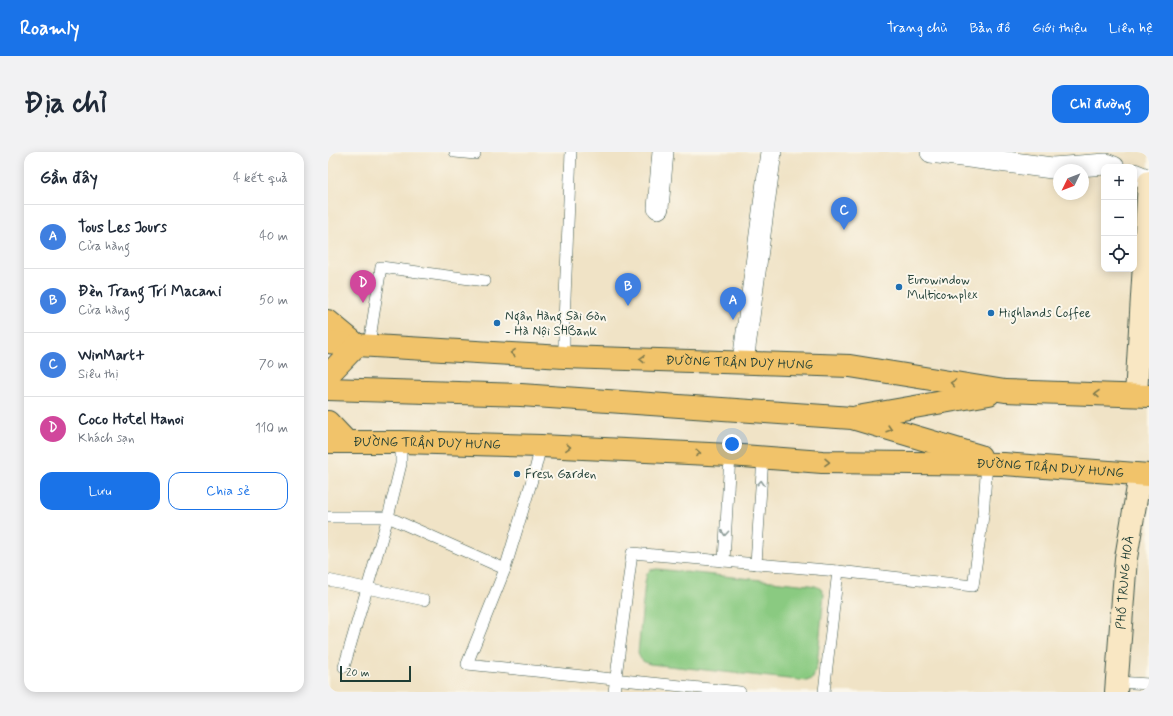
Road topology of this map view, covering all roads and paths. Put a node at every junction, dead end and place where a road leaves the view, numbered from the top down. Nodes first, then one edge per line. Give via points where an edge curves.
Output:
1 (455, 152) edge
2 (571, 152) edge
3 (663, 152) edge
4 (771, 152) edge
5 (931, 152) edge
6 (475, 154) dead end
7 (1104, 161) edge
8 (1137, 175) edge
9 (1149, 181) edge
10 (658, 208) dead end
11 (1148, 210) edge
12 (485, 281) dead end
13 (328, 321) edge
14 (328, 342) edge
15 (363, 345) junction
16 (564, 356) junction
17 (743, 362) junction
18 (328, 375) edge
19 (328, 389) edge
20 (1005, 391) junction
21 (1142, 395) edge
22 (852, 418) junction
23 (328, 422) edge
24 (338, 442) edge
25 (401, 442) junction
26 (541, 446) junction
27 (328, 455) edge
28 (730, 455) junction
29 (763, 457) junction
30 (996, 463) junction
31 (1146, 477) edge
32 (328, 517) edge
33 (388, 517) junction
34 (724, 561) junction
35 (756, 564) junction
36 (505, 569) junction
37 (838, 571) junction
38 (328, 580) edge
39 (367, 588) junction
40 (424, 600) dead end
41 (344, 667) dead end
42 (615, 679) junction
43 (1149, 684) edge
44 (1117, 687) edge
45 (614, 692) edge
46 (740, 692) edge
47 (824, 692) edge

1 - 6 lane
2 - 16 lane
3 - 10 street
4 - 17 street
5 - 7 street via 1052,168
8 - 9 street
9 - 11 street
11 - 21 street
12 - 15 lane via 381,267
13 - 15 main road
14 - 15 main road, ĐƯỜNG TRẦN DUY HƯNG
16 -> 15 main road, ĐƯỜNG TRẦN DUY HƯNG
15 - 18 main road
17 -> 16 main road, ĐƯỜNG TRẦN DUY HƯNG
20 -> 17 main road, ĐƯỜNG TRẦN DUY HƯNG via 850,366
19 - 22 main road via 521,395
21 -> 20 main road, ĐƯỜNG TRẦN DUY HƯNG
20 - 22 main road
22 -> 30 main road
23 - 24 main road
24 - 25 main road, ĐƯỜNG TRẦN DUY HƯNG
24 - 27 main road
25 - 26 main road, ĐƯỜNG TRẦN DUY HƯNG
25 - 33 lane via 401,464
26 -> 28 main road, ĐƯỜNG TRẦN DUY HƯNG
26 - 36 lane
28 - 29 main road, ĐƯỜNG TRẦN DUY HƯNG
28 -> 34 lane
29 -> 30 main road, ĐƯỜNG TRẦN DUY HƯNG via 822,462
35 -> 29 lane
30 - 31 main road, ĐƯỜNG TRẦN DUY HƯNG
30 - 37 lane via 983,516 973,586
31 - 44 street, PHỐ TRUNG HOÀ via 1126,558
32 - 33 lane
33 - 36 lane
33 - 39 lane
34 - 35 lane
34 - 42 lane via 632,553
35 - 37 lane
36 - 42 lane via 467,664
37 - 47 lane
38 - 39 lane
39 - 40 lane
39 - 41 lane
42 - 45 lane
42 - 46 lane
43 - 44 lane

